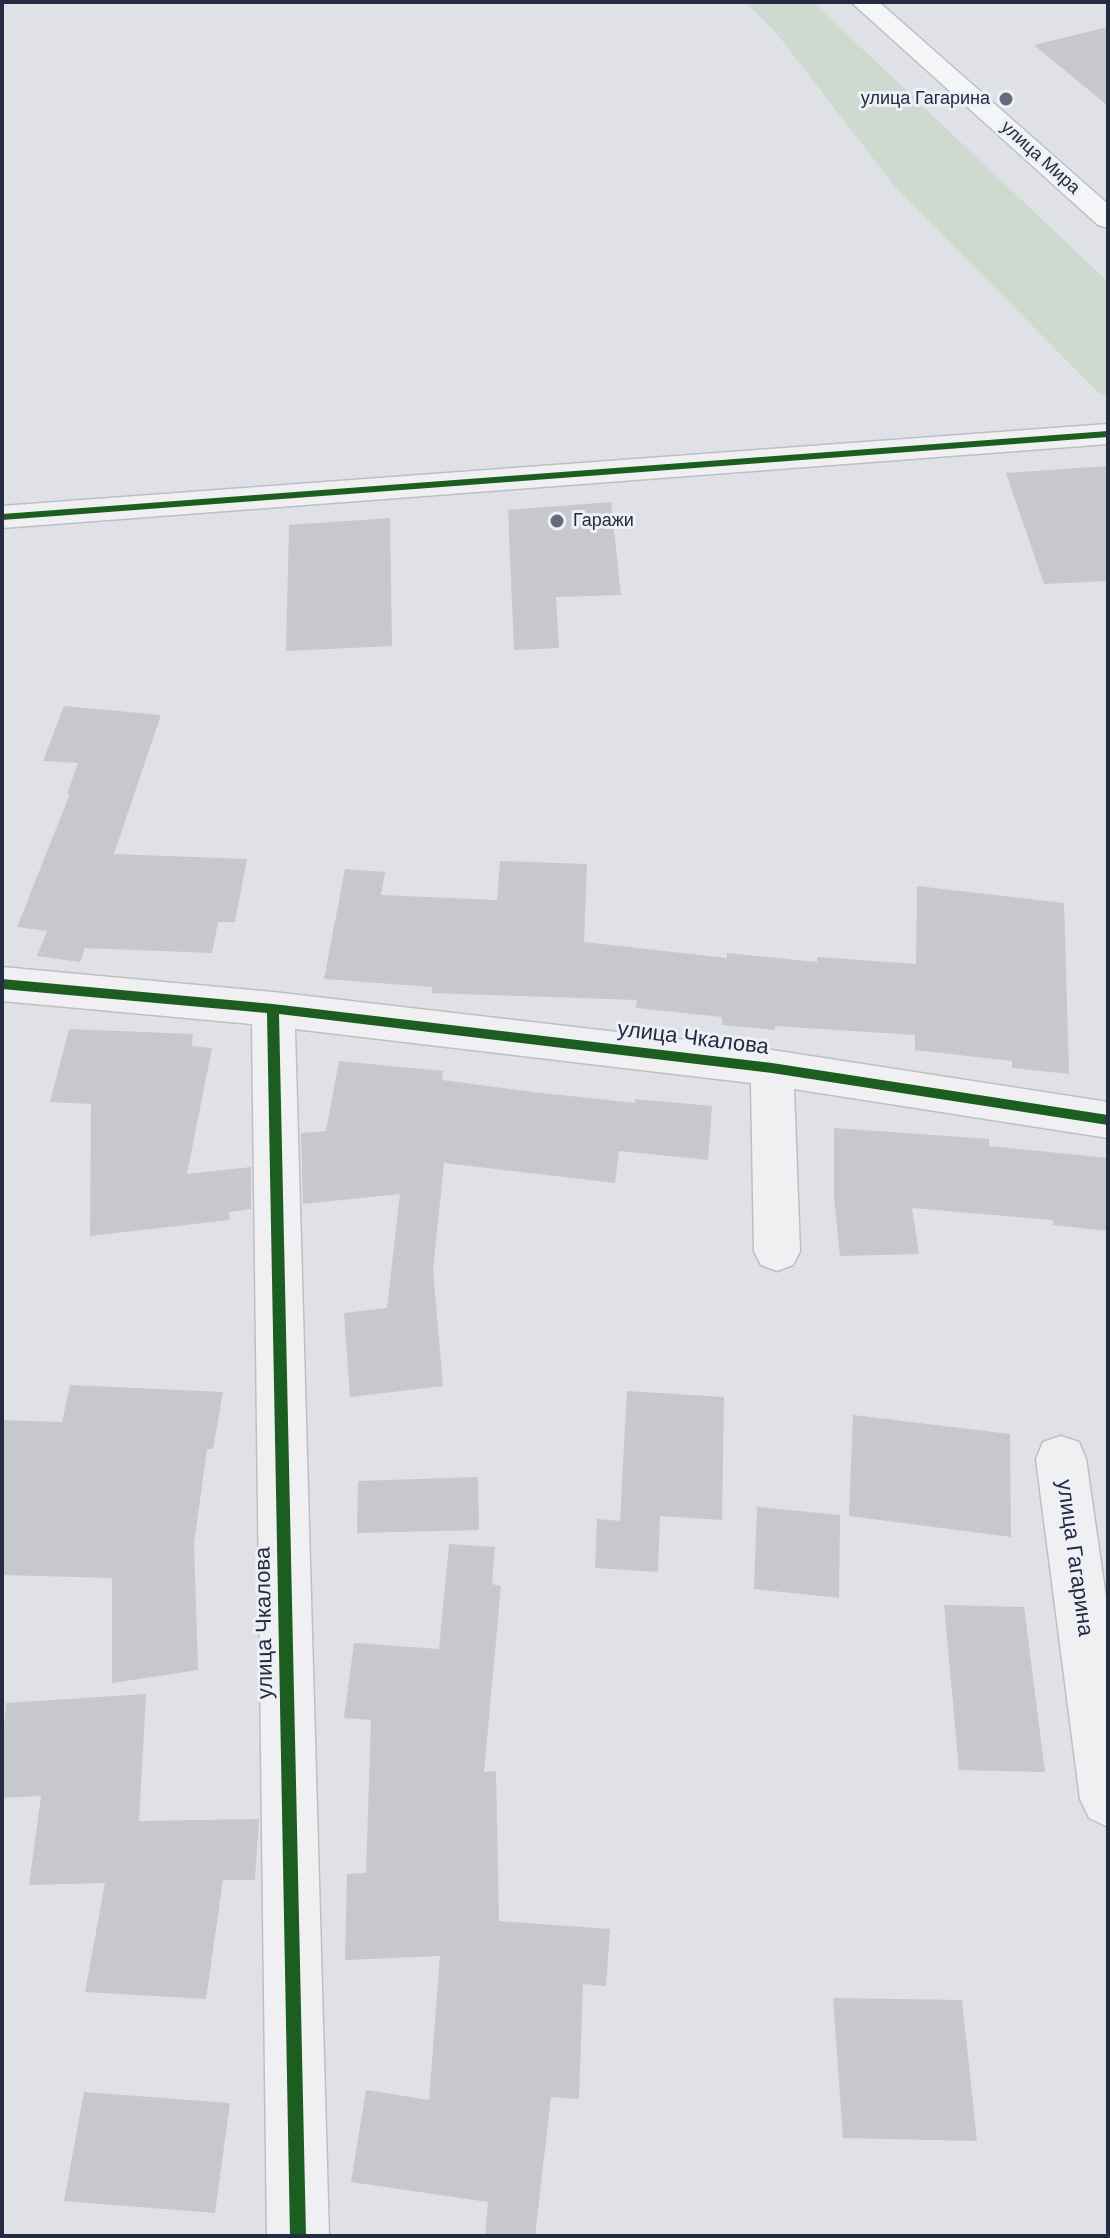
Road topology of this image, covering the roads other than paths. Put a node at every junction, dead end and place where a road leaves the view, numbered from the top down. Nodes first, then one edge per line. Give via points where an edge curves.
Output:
1 (864, 2) edge
2 (1108, 219) edge
3 (1108, 434) edge
4 (2, 517) edge
5 (2, 984) edge
6 (273, 1009) junction
7 (772, 1068) junction
8 (1108, 1120) edge
9 (777, 1251) dead end
10 (1061, 1459) dead end
11 (1108, 1799) edge
12 (298, 2236) edge

1 - 2 main road, улица Мира
3 - 4 street
5 - 6 street, улица Чкалова
6 - 7 street, улица Чкалова
6 - 12 street, улица Чкалова
7 - 8 street, улица Чкалова
7 - 9 street, улица Чкалова
10 - 11 street, улица Гагарина

